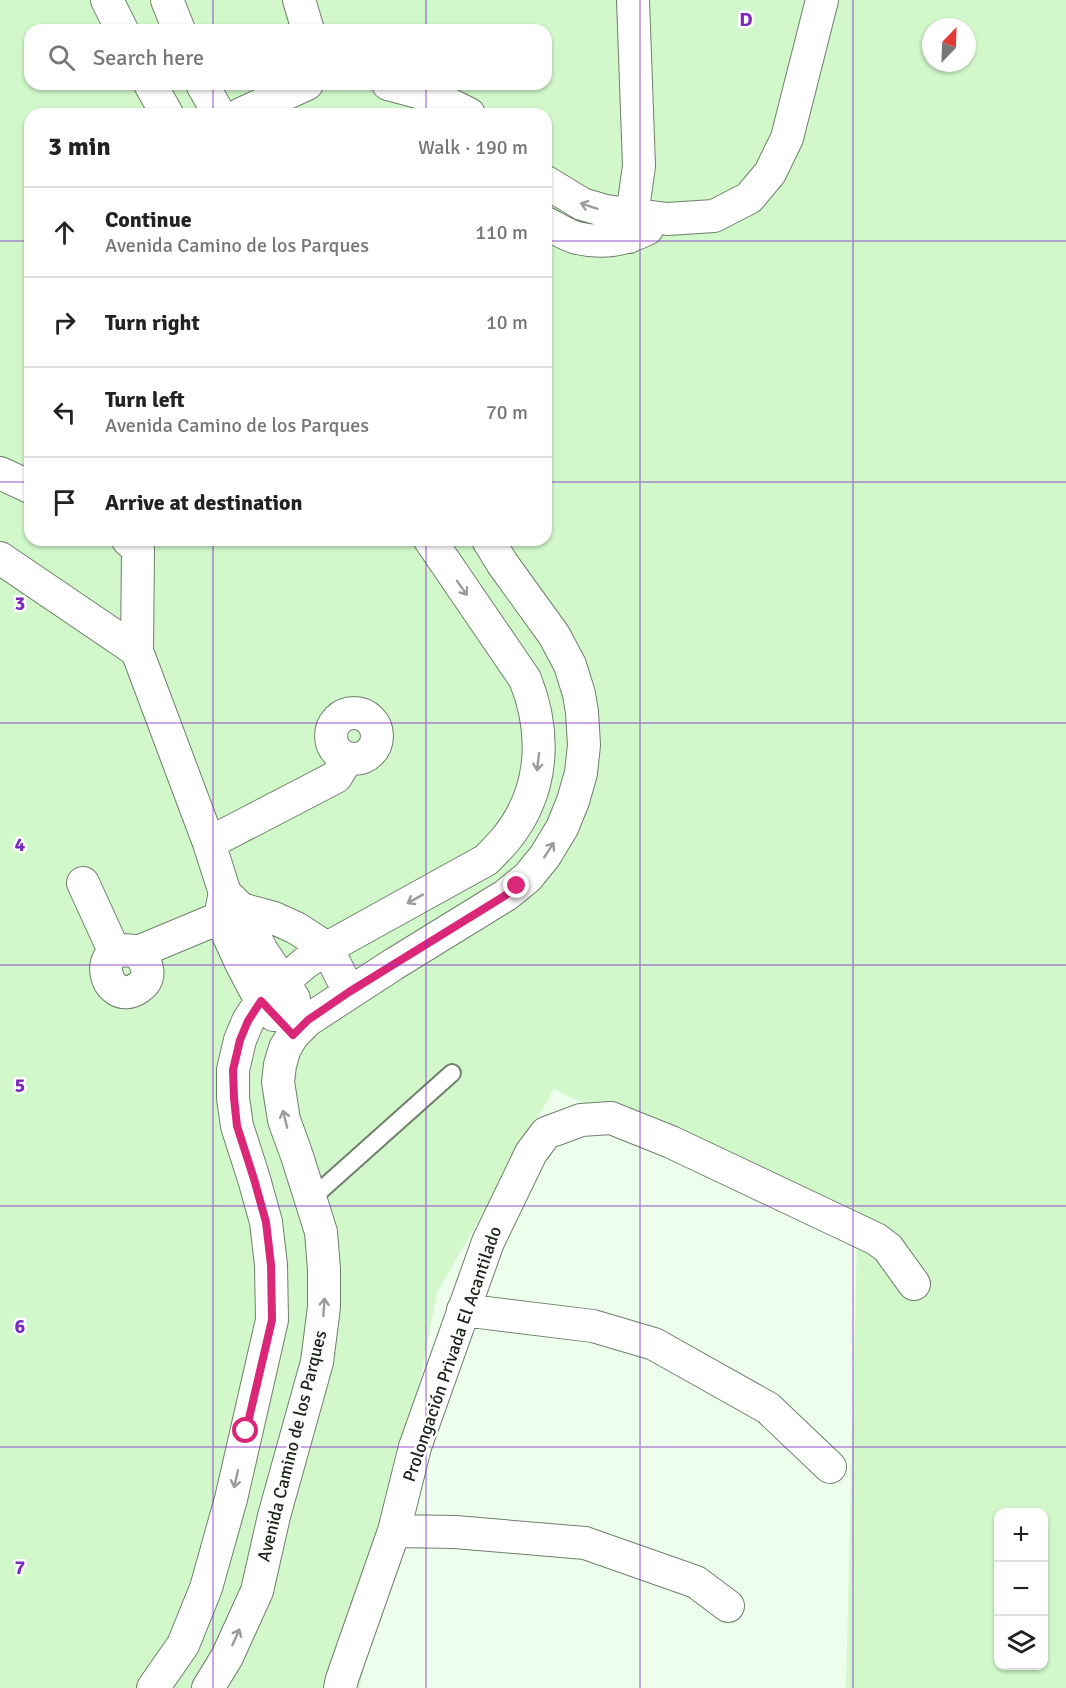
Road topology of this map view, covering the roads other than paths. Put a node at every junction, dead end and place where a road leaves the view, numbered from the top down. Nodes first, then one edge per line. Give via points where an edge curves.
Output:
1 (107, 0) edge
2 (167, 0) edge
3 (298, 0) edge
4 (633, 0) edge
5 (822, 0) edge
6 (119, 24) edge
7 (177, 24) edge
8 (306, 24) edge
9 (153, 90) edge
10 (205, 90) edge
11 (294, 90) edge
12 (410, 90) edge
13 (164, 108) edge
14 (216, 108) edge
15 (255, 108) edge
16 (457, 108) edge
17 (552, 186) edge
18 (552, 226) edge
19 (631, 226) junction
20 (0, 473) edge
21 (24, 484) edge
22 (135, 546) edge
23 (434, 546) edge
24 (492, 546) edge
25 (0, 558) edge
26 (136, 651) junction
27 (346, 759) dead end
28 (208, 843) junction
29 (82, 883) dead end
30 (228, 907) junction
31 (327, 948) junction
32 (272, 992) junction
33 (349, 992) junction
34 (301, 1028) junction
35 (452, 1073) dead end
36 (312, 1199) junction
37 (914, 1284) dead end
38 (464, 1310) junction
39 (830, 1467) dead end
40 (394, 1531) junction
41 (728, 1606) dead end
42 (153, 1688) edge
43 (208, 1688) edge
44 (340, 1688) edge

1 - 6 street
2 - 7 street
3 - 8 street
4 - 19 street via 639,166
5 - 19 street via 787,138 770,173 748,198 714,216
9 - 13 street
10 - 14 street
11 - 15 street
12 - 16 street
19 -> 17 street
18 - 19 street via 575,238 604,241
20 - 21 street
22 - 26 street via 138,549
23 -> 31 street via 525,679 538,724 536,776 520,818 486,860
33 -> 24 street via 506,895 528,877 562,828 573,801 584,745 579,694 570,665 554,635
25 - 26 street
26 - 28 street
27 - 28 street via 336,777
28 - 30 street
29 - 30 street via 126,952
30 - 31 street via 274,918
30 - 32 street via 262,951
31 - 32 street
31 - 33 street
32 - 34 street
32 -> 42 street via 248,1021 233,1070 237,1126 266,1222 272,1320 206,1588 183,1645
33 - 34 street
36 -> 34 street, Avenida Camino de los Parques via 284,1120 278,1082 285,1048
35 - 36 lane
43 -> 36 street, Avenida Camino de los Parques via 227,1657 256,1591 316,1362 324,1307 324,1269 321,1232
37 - 38 street, Prolongación Privada El Acantilado via 888,1248 876,1239 671,1142 611,1118 581,1120 546,1133 531,1153 488,1242
38 - 39 street via 593,1326 654,1344 768,1408
38 - 40 street, Prolongación Privada El Acantilado via 416,1447
40 - 41 street via 585,1543 696,1582
40 - 44 street, Prolongación Privada El Acantilado

